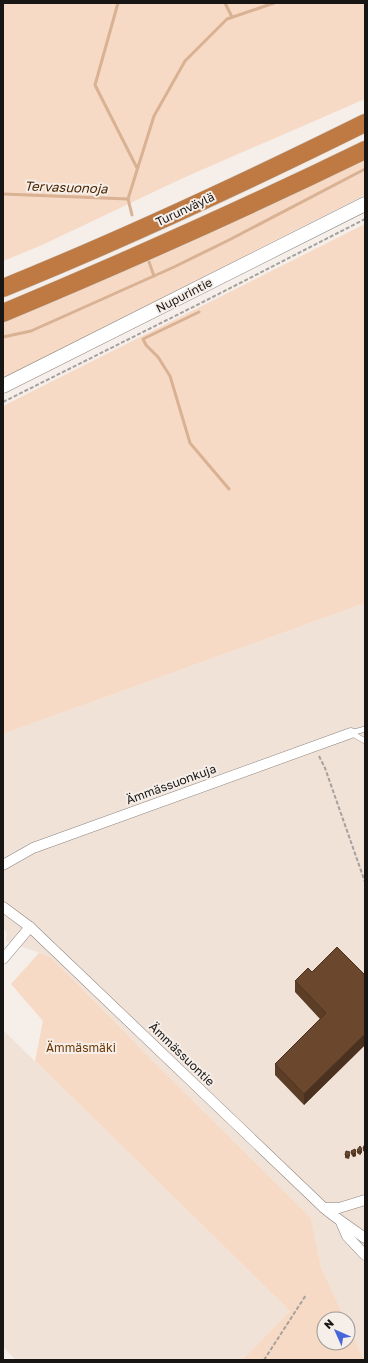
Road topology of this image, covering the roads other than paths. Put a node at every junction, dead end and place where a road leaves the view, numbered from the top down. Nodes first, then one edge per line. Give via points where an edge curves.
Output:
1 (365, 123) edge
2 (365, 150) edge
3 (365, 204) edge
4 (3, 288) edge
5 (3, 313) edge
6 (3, 386) edge
7 (365, 729) edge
8 (351, 733) junction
9 (365, 741) edge
10 (3, 865) edge
11 (3, 907) edge
12 (30, 927) junction
13 (3, 959) edge
14 (365, 1200) edge
15 (324, 1208) junction
16 (340, 1222) junction
17 (365, 1238) edge
18 (365, 1255) edge

1 - 4 highway, Turunväylä via 134,232
2 - 5 highway, Turunväylä via 210,224
3 - 6 main road, Nupurintie
7 - 8 lane
8 - 9 lane
8 - 10 street, Ämmässuonkuja via 33,848
11 - 12 street, Ämmässuontie
12 - 13 street
12 - 15 street, Ämmässuontie
14 - 15 street via 339,1208
15 - 16 street, Ämmässuontie
16 - 17 street, Ämmässuontie
16 - 18 street, Ämmässuontie via 347,1236

